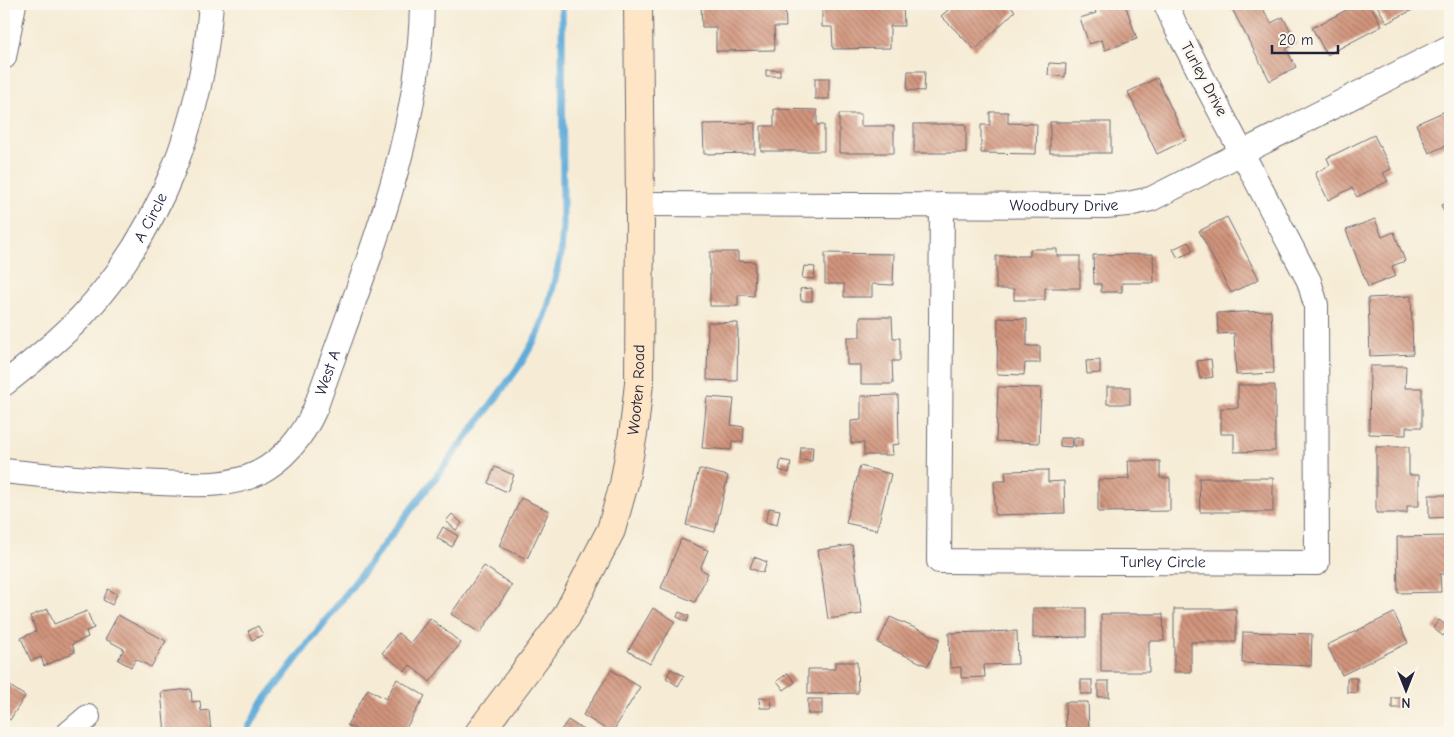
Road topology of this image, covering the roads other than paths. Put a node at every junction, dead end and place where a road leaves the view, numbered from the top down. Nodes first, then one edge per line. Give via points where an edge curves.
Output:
1 (14, 4) edge
2 (211, 4) edge
3 (422, 4) edge
4 (638, 4) edge
5 (1166, 4) edge
6 (1450, 47) edge
7 (4, 58) edge
8 (1243, 154) junction
9 (640, 204) junction
10 (942, 205) junction
11 (4, 384) edge
12 (4, 471) edge
13 (88, 717) dead end
14 (69, 733) edge
15 (479, 733) edge

1 - 7 street
2 - 11 street, A Circle via 203,74 187,137 160,201 123,264 82,316
3 - 12 street, West A via 414,80 389,196 315,409 304,433 289,450 258,473 210,484 94,481
4 - 9 street, Wooten Road
5 - 8 street, Turley Drive
6 - 8 street, Woodbury Drive
8 - 10 street, Woodbury Drive via 1151,199 1128,204
8 - 10 street, Turley Circle via 1309,281 1316,305 1317,563 939,561
9 - 10 street, Woodbury Drive
9 - 15 street, Wooten Road via 639,384 624,484 611,530 566,617
13 - 14 street

